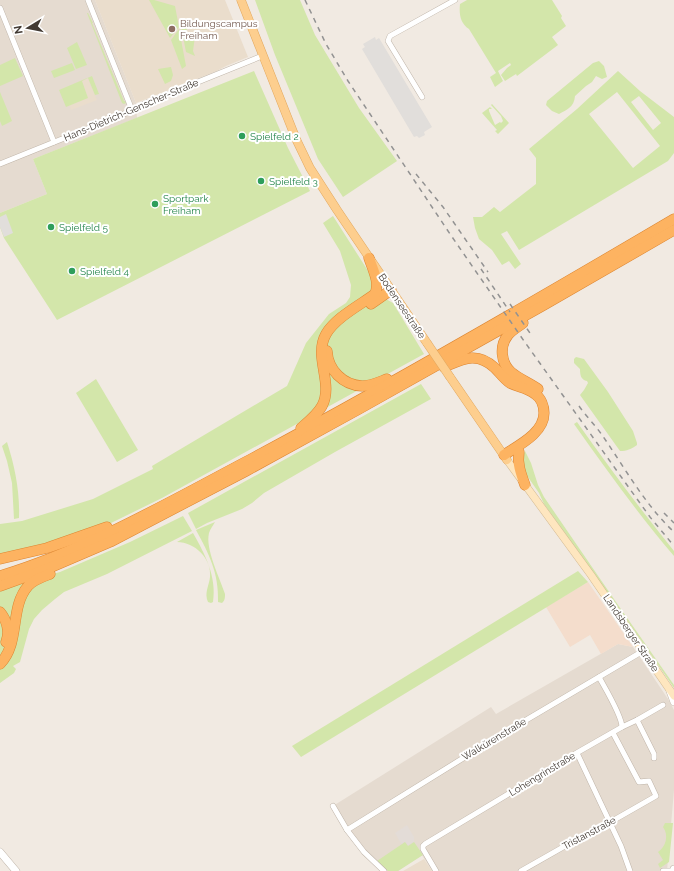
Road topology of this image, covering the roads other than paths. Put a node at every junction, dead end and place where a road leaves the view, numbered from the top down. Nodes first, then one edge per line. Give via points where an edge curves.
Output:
1 (88, 0) edge
2 (241, 0) edge
3 (455, 0) edge
4 (0, 8) edge
5 (262, 56) junction
6 (422, 97) dead end
7 (132, 110) junction
8 (54, 142) junction
9 (0, 164) edge
10 (674, 219) edge
11 (674, 230) edge
12 (369, 258) junction
13 (389, 288) junction
14 (376, 296) junction
15 (366, 304) junction
16 (544, 305) junction
17 (411, 371) junction
18 (405, 383) junction
19 (287, 440) junction
20 (528, 442) junction
21 (517, 449) junction
22 (506, 457) junction
23 (525, 485) junction
24 (152, 512) junction
25 (110, 542) junction
26 (0, 559) edge
27 (0, 576) edge
28 (0, 586) edge
29 (602, 591) joint
30 (0, 612) edge
31 (643, 651) junction
32 (0, 656) edge
33 (0, 664) edge
34 (598, 677) junction
35 (669, 689) junction
36 (674, 696) edge
37 (674, 702) edge
38 (664, 705) dead end
39 (637, 720) junction
40 (622, 727) junction
41 (613, 732) junction
42 (577, 753) junction
43 (654, 758) dead end
44 (333, 806) dead end
45 (609, 822) junction
46 (347, 830) junction
47 (0, 852) edge
48 (674, 870) edge
49 (16, 871) edge
50 (384, 871) edge
51 (436, 871) edge
52 (522, 871) edge
53 (630, 871) edge
54 (663, 871) edge

1 - 7 street
2 - 5 main road, Bodenseestraße
3 - 6 street via 390,36 388,41
4 - 8 street
5 - 7 street, Hans-Dietrich-Genscher-Straße
5 - 12 main road, Bodenseestraße via 306,161
7 - 8 street, Hans-Dietrich-Genscher-Straße
8 - 9 street, Hans-Dietrich-Genscher-Straße
10 - 17 highway
11 - 16 highway
12 - 13 main road, Bodenseestraße
12 - 14 highway via 376,279
13 - 14 highway
13 - 22 main road, Bodenseestraße, bridge
14 - 15 highway
15 - 17 highway via 337,328 329,340 327,356 333,370 349,383 362,386
15 - 19 highway via 332,325 325,335 322,346 325,397 314,416
16 - 18 highway
16 - 20 highway via 509,334 503,343 502,351 503,360 510,371 539,390 548,404 550,414 546,429 540,436
17 - 19 highway
18 - 20 highway via 464,359 483,360 510,382 534,393 542,402 544,418
18 - 25 highway via 265,461
19 - 24 highway
20 - 21 highway
21 - 22 highway
21 - 23 highway
22 - 23 main road, Bodenseestraße
23 - 29 main road, Bodenseestraße
24 - 26 highway via 47,548
24 - 27 highway via 75,548
25 - 28 highway
25 - 33 highway via 87,557 45,576 28,587 19,602 11,646
29 - 31 main road, Landsberger Straße
30 - 32 highway via 8,631
31 - 34 street, Walkürenstraße
31 - 35 main road, Landsberger Straße
34 - 40 street
34 - 46 street, Walkürenstraße
35 - 36 main road, Landsberger Straße
35 - 37 street
38 - 39 street, Lohengrinstraße
39 - 40 street, Lohengrinstraße
39 - 43 street
40 - 41 street, Lohengrinstraße
41 - 42 street, Lohengrinstraße
41 - 45 street, Tristanstraße via 639,782 649,782 656,796
42 - 45 street
42 - 51 street, Lohengrinstraße via 425,844 423,849
44 - 46 street
45 - 52 street, Tristanstraße
45 - 53 street
46 - 50 street via 368,857
47 - 49 street
48 - 54 street

